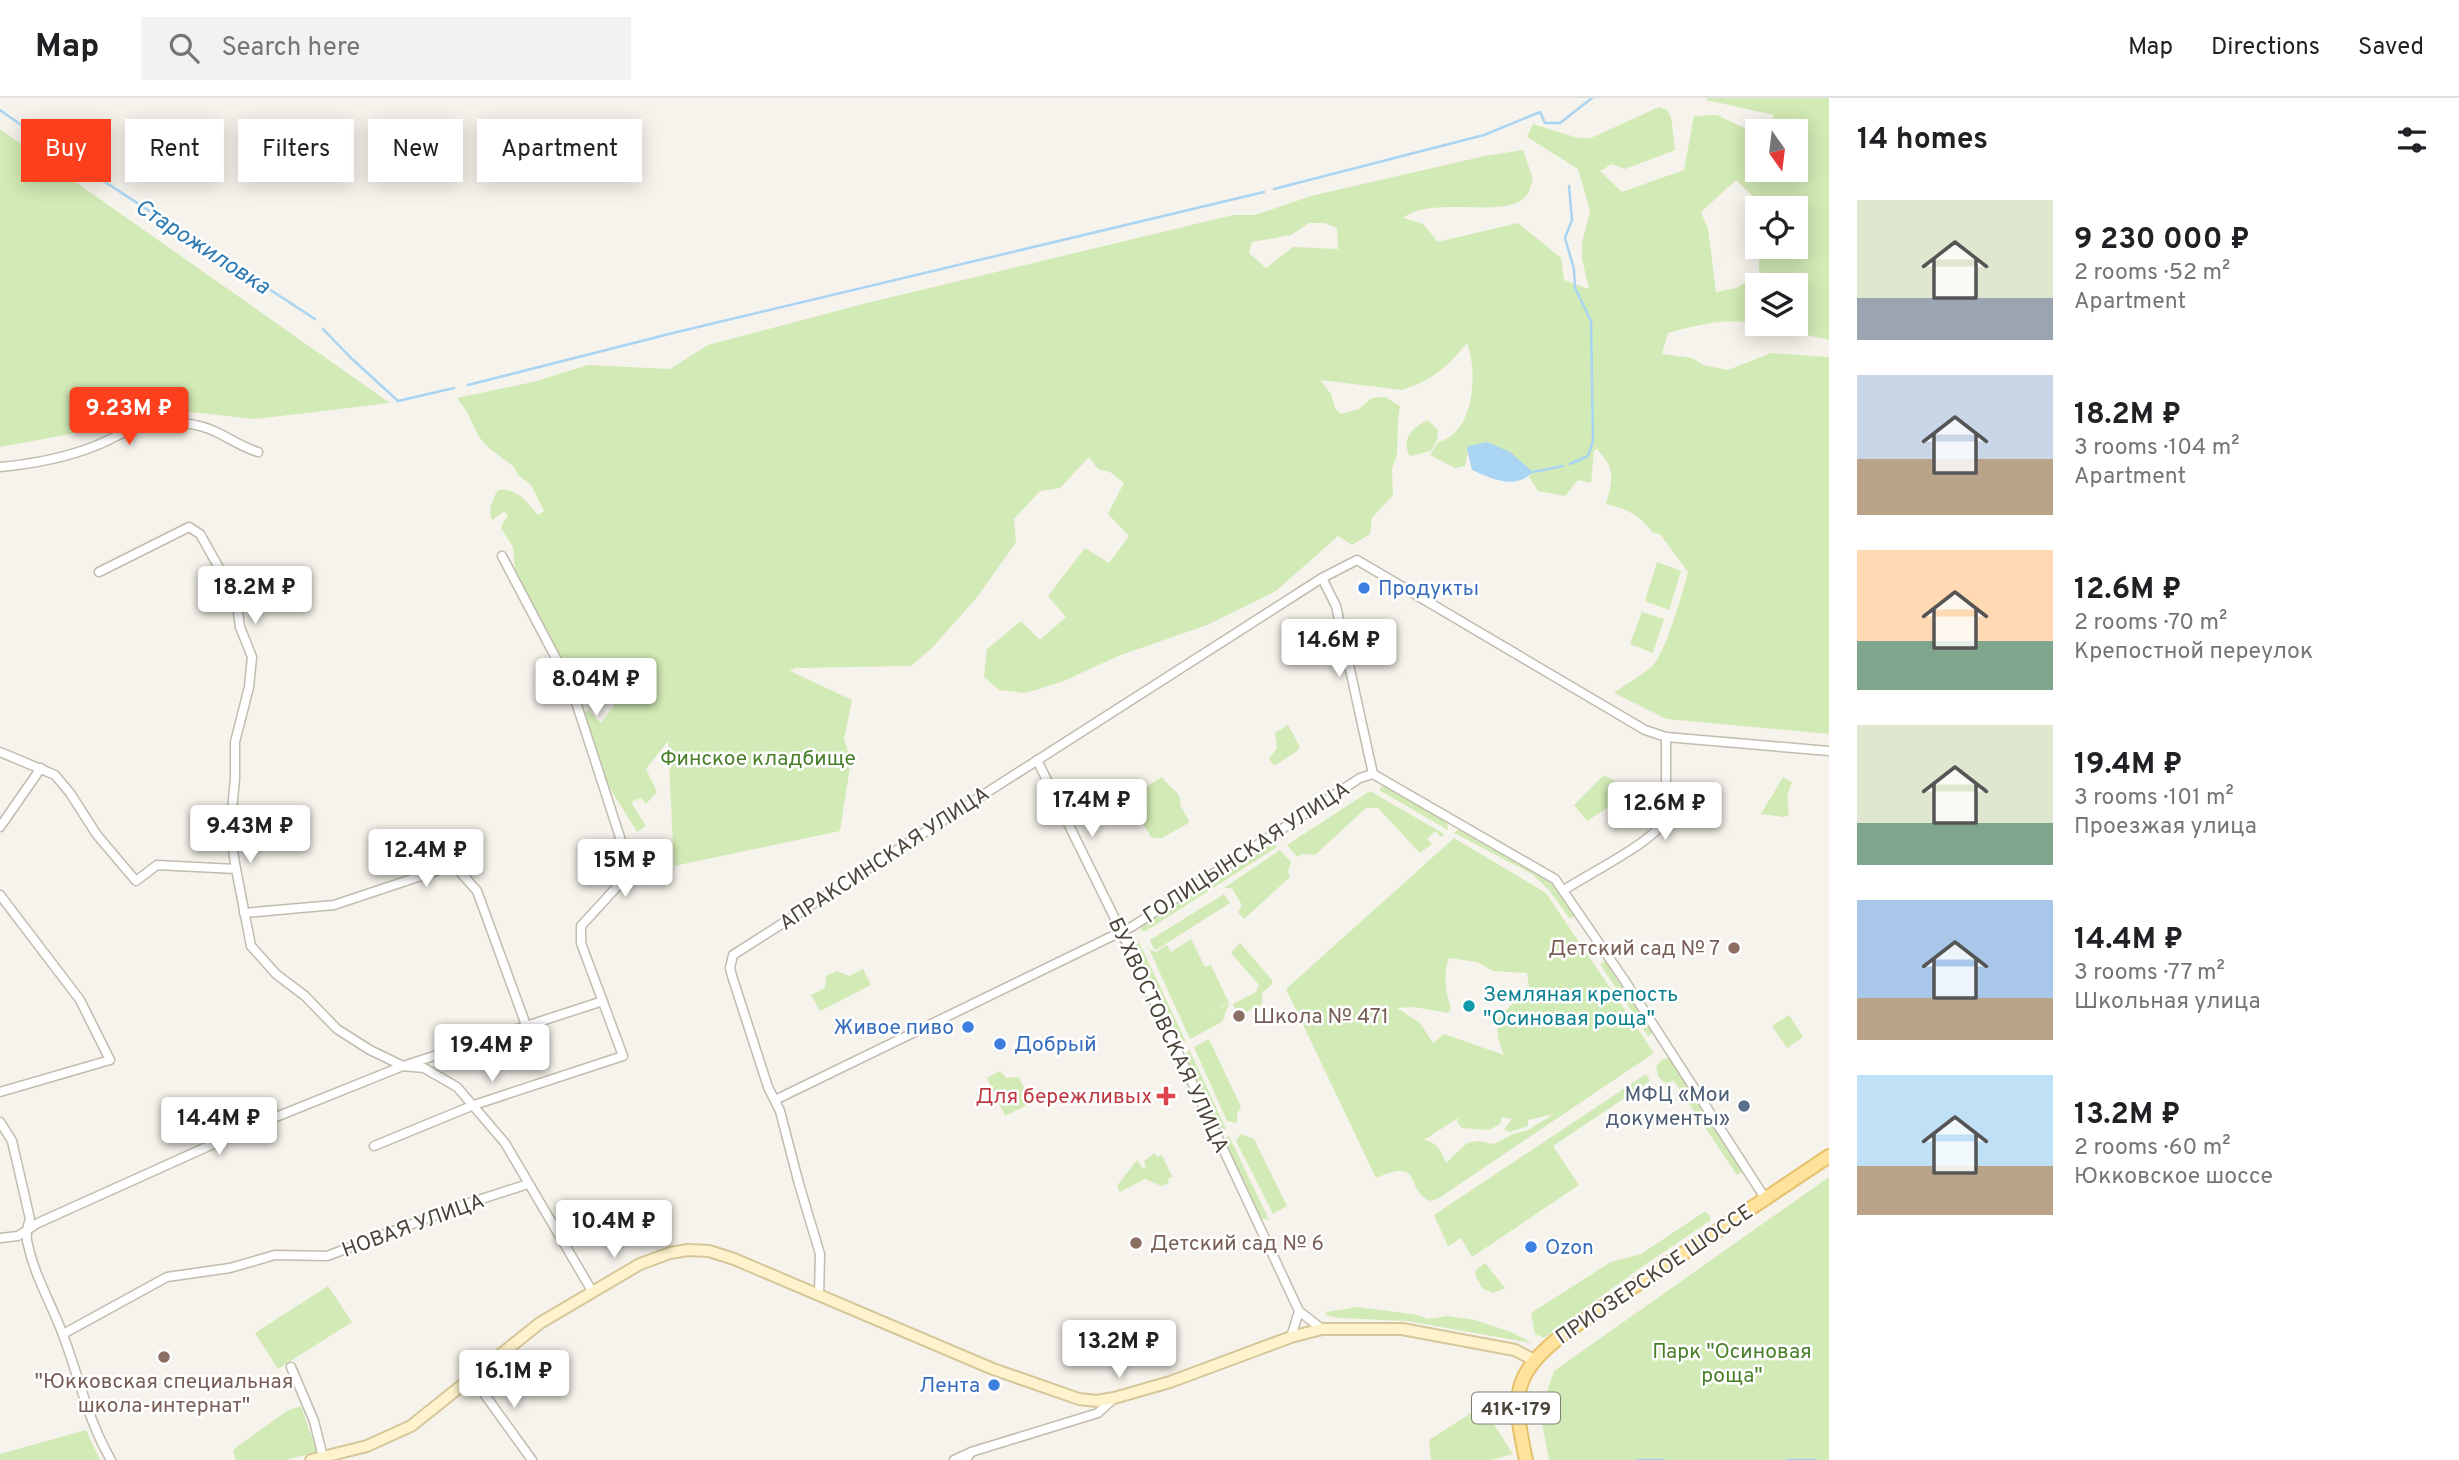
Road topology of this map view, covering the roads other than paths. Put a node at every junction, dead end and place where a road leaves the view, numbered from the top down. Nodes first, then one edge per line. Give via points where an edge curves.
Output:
1 (258, 452) dead end
2 (0, 467) edge
3 (502, 556) dead end
4 (99, 572) dead end
5 (1322, 578) junction
6 (1666, 737) junction
7 (1829, 751) edge
8 (0, 752) edge
9 (1037, 760) junction
10 (41, 768) junction
11 (1373, 774) junction
12 (0, 827) edge
13 (236, 869) junction
14 (1564, 890) junction
15 (0, 895) edge
16 (244, 913) junction
17 (1121, 931) junction
18 (603, 1000) junction
19 (526, 1025) junction
20 (403, 1066) junction
21 (0, 1092) edge
22 (775, 1100) junction
23 (474, 1105) junction
24 (0, 1122) edge
25 (374, 1146) dead end
26 (1829, 1156) edge
27 (528, 1184) junction
28 (1765, 1198) junction
29 (26, 1230) junction
30 (0, 1238) edge
31 (592, 1291) junction
32 (819, 1295) junction
33 (1299, 1311) junction
34 (1322, 1329) junction
35 (63, 1334) junction
36 (1291, 1337) junction
37 (1534, 1360) junction
38 (291, 1367) dead end
39 (472, 1377) junction
40 (1114, 1398) junction
41 (971, 1452) junction
42 (323, 1457) junction
43 (111, 1460) edge
44 (311, 1460) edge
45 (533, 1460) edge
46 (954, 1460) edge
47 (966, 1460) edge
48 (1526, 1460) edge

1 - 2 street via 201,426 158,422 63,457
3 - 18 street via 575,699 628,862 625,878 581,926 581,943
4 - 13 street via 189,527 200,534 236,598 240,627 252,657 235,742 230,831
5 - 6 street, АПРАКСИНСКАЯ УЛИЦА via 1357,560 1645,730
5 - 9 street, АПРАКСИНСКАЯ УЛИЦА
5 - 11 street via 1336,606
6 - 7 street, АПРАКСИНСКАЯ УЛИЦА
6 - 14 street via 1666,809 1660,827
8 - 10 street
9 - 17 street, БУХВОСТОВСКАЯ УЛИЦА
9 - 22 street, АПРАКСИНСКАЯ УЛИЦА via 733,955 732,976
10 - 12 street
10 - 13 street via 55,775 136,881 157,865
11 - 14 street, ГОЛИЦЫНСКАЯ УЛИЦА via 1544,871
11 - 17 street, ГОЛИЦЫНСКАЯ УЛИЦА
13 - 16 street
14 - 28 street, ГОЛИЦЫНСКАЯ УЛИЦА
15 - 21 street via 80,1000 110,1060
16 - 19 street via 334,905 454,865 477,891
16 - 20 street via 251,946 276,974 337,1029
17 - 22 street, ГОЛИЦЫНСКАЯ УЛИЦА
17 - 33 street, БУХВОСТОВСКАЯ УЛИЦА
18 - 19 street
18 - 23 street via 623,1056
19 - 20 street
20 - 23 street via 424,1068 457,1087
20 - 29 street via 251,1127
22 - 32 street, АПРАКСИНСКАЯ УЛИЦА via 820,1254
23 - 25 street
23 - 27 street via 505,1143
24 - 29 street via 12,1141 30,1219
26 - 28 main road, ПРИОЗЕРСКОЕ ШОССЕ
27 - 31 street
27 - 35 street, НОВАЯ УЛИЦА via 327,1256 275,1255 230,1268 167,1277
28 - 37 main road, ПРИОЗЕРСКОЕ ШОССЕ via 1566,1332
29 - 30 street
29 - 35 street via 41,1286
31 - 32 main road via 656,1257 688,1250 734,1259
31 - 39 main road via 534,1328
32 - 40 main road via 1043,1388 1079,1399
33 - 34 street, БУХВОСТОВСКАЯ УЛИЦА
33 - 36 street
34 - 36 main road
34 - 37 main road via 1402,1329 1515,1350
35 - 43 street via 97,1437
36 - 40 main road
37 - 48 main road, ПРИОЗЕРСКОЕ ШОССЕ / 41К-179 via 1517,1395
38 - 42 street via 314,1421
39 - 42 main road via 396,1435
39 - 45 street
40 - 41 street via 1098,1413
41 - 46 street
41 - 47 street
42 - 44 main road

